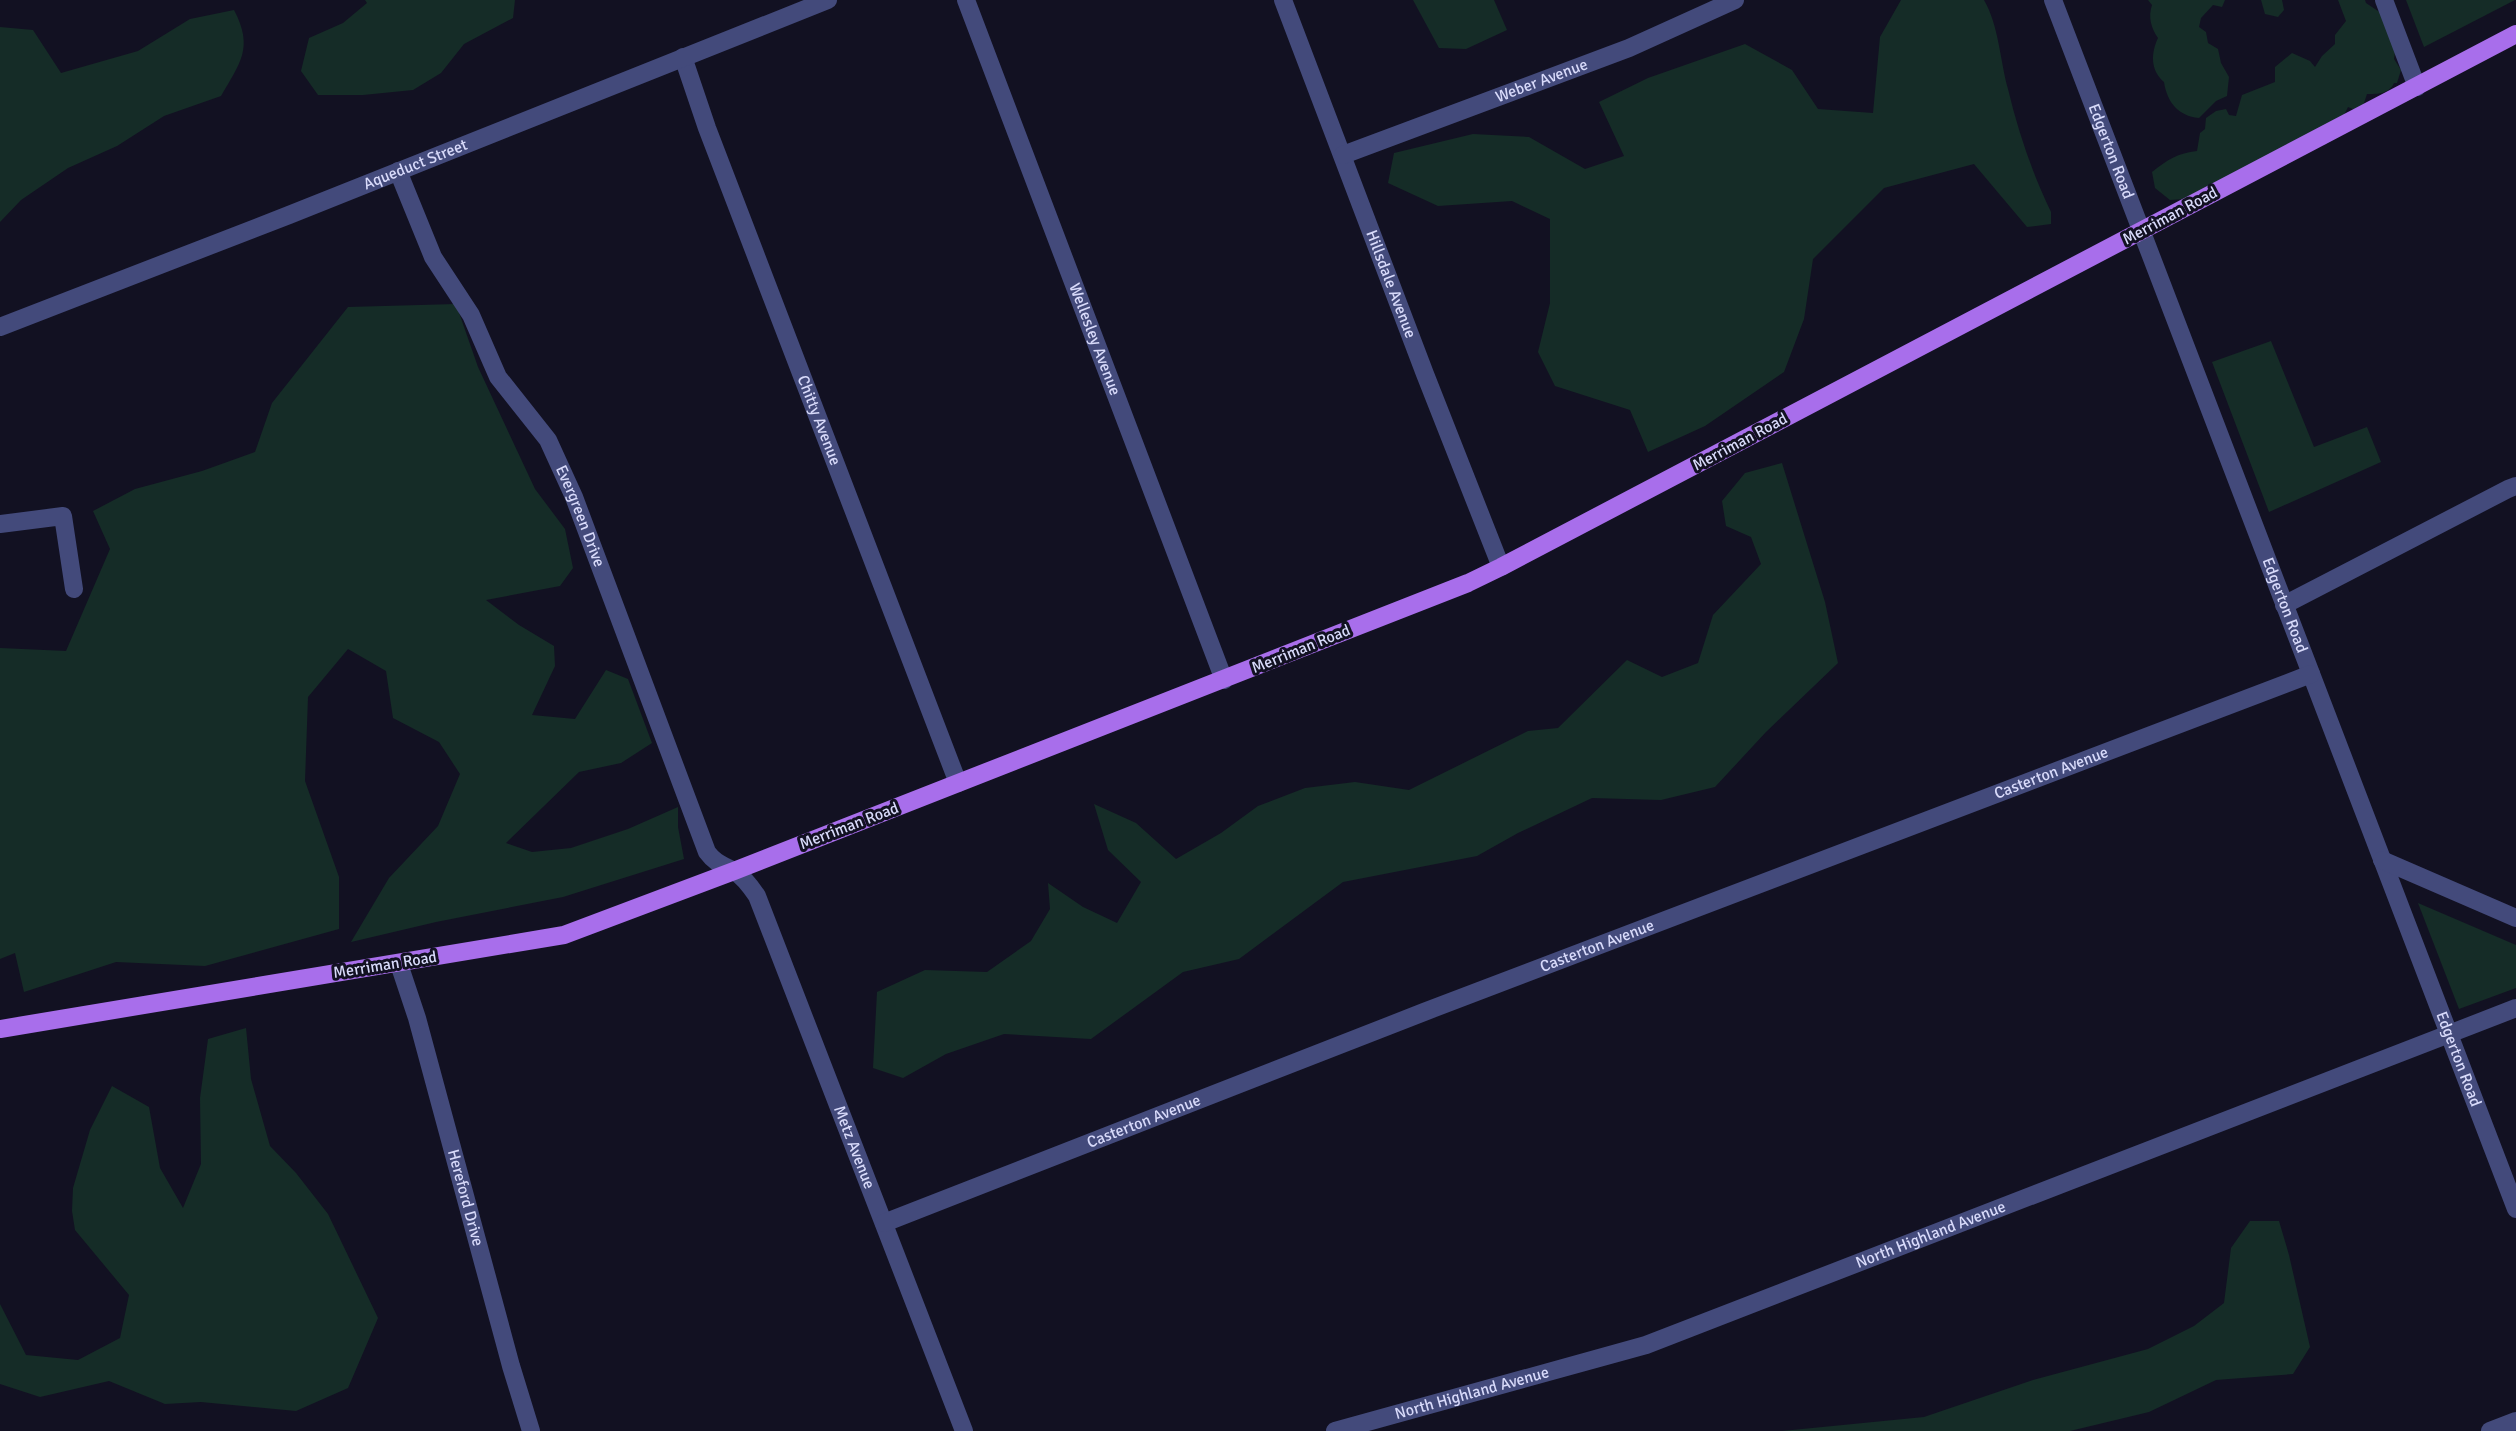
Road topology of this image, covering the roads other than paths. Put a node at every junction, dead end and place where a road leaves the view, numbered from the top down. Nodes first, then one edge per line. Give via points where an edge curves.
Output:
1 (966, 0) edge
2 (1283, 0) edge
3 (1735, 0) edge
4 (2053, 0) edge
5 (2384, 0) edge
6 (823, 1) edge
7 (2516, 34) edge
8 (683, 57) junction
9 (2416, 87) junction
10 (1343, 155) junction
11 (398, 171) junction
12 (2142, 231) junction
13 (0, 327) edge
14 (2516, 486) edge
15 (0, 524) edge
16 (1501, 567) junction
17 (74, 589) dead end
18 (2284, 605) junction
19 (2311, 674) junction
20 (1224, 680) junction
21 (958, 783) junction
22 (2382, 860) junction
23 (734, 871) junction
24 (2516, 918) edge
25 (399, 964) junction
26 (2516, 1008) edge
27 (0, 1029) edge
28 (2449, 1034) junction
29 (2516, 1209) edge
30 (884, 1222) junction
31 (2516, 1421) edge
32 (531, 1431) edge
33 (964, 1431) edge
34 (1335, 1431) edge
35 (2490, 1431) edge

1 - 20 street, Wellesley Avenue
2 - 10 street, Hillsdale Avenue
3 - 10 street, Weber Avenue via 1629,48
4 - 12 street, Edgerton Road
5 - 9 street
6 - 8 street, Aqueduct Street
7 - 9 main road, Merriman Road
8 - 11 street, Aqueduct Street
8 - 21 street, Chitty Avenue
9 - 12 main road, Merriman Road
10 - 16 street, Hillsdale Avenue
11 - 13 street, Aqueduct Street
11 - 23 street, Evergreen Drive via 422,236 471,315 498,377 548,440 574,497 707,852 719,865
12 - 16 main road, Merriman Road
12 - 18 street, Edgerton Road
14 - 18 street
15 - 17 street via 63,516
16 - 20 main road, Merriman Road
18 - 19 street, Edgerton Road
19 - 22 street, Edgerton Road
19 - 30 street, Casterton Avenue
20 - 21 main road, Merriman Road
21 - 23 main road, Merriman Road
22 - 24 street
22 - 28 street, Edgerton Road
23 - 25 main road, Merriman Road via 564,935
23 - 30 street, Metz Avenue via 757,896
25 - 27 main road, Merriman Road
25 - 32 street, Hereford Drive
26 - 28 street, North Highland Avenue
28 - 29 street, Edgerton Road
28 - 34 street, North Highland Avenue via 1646,1345
30 - 33 street, Metz Avenue
31 - 35 street

